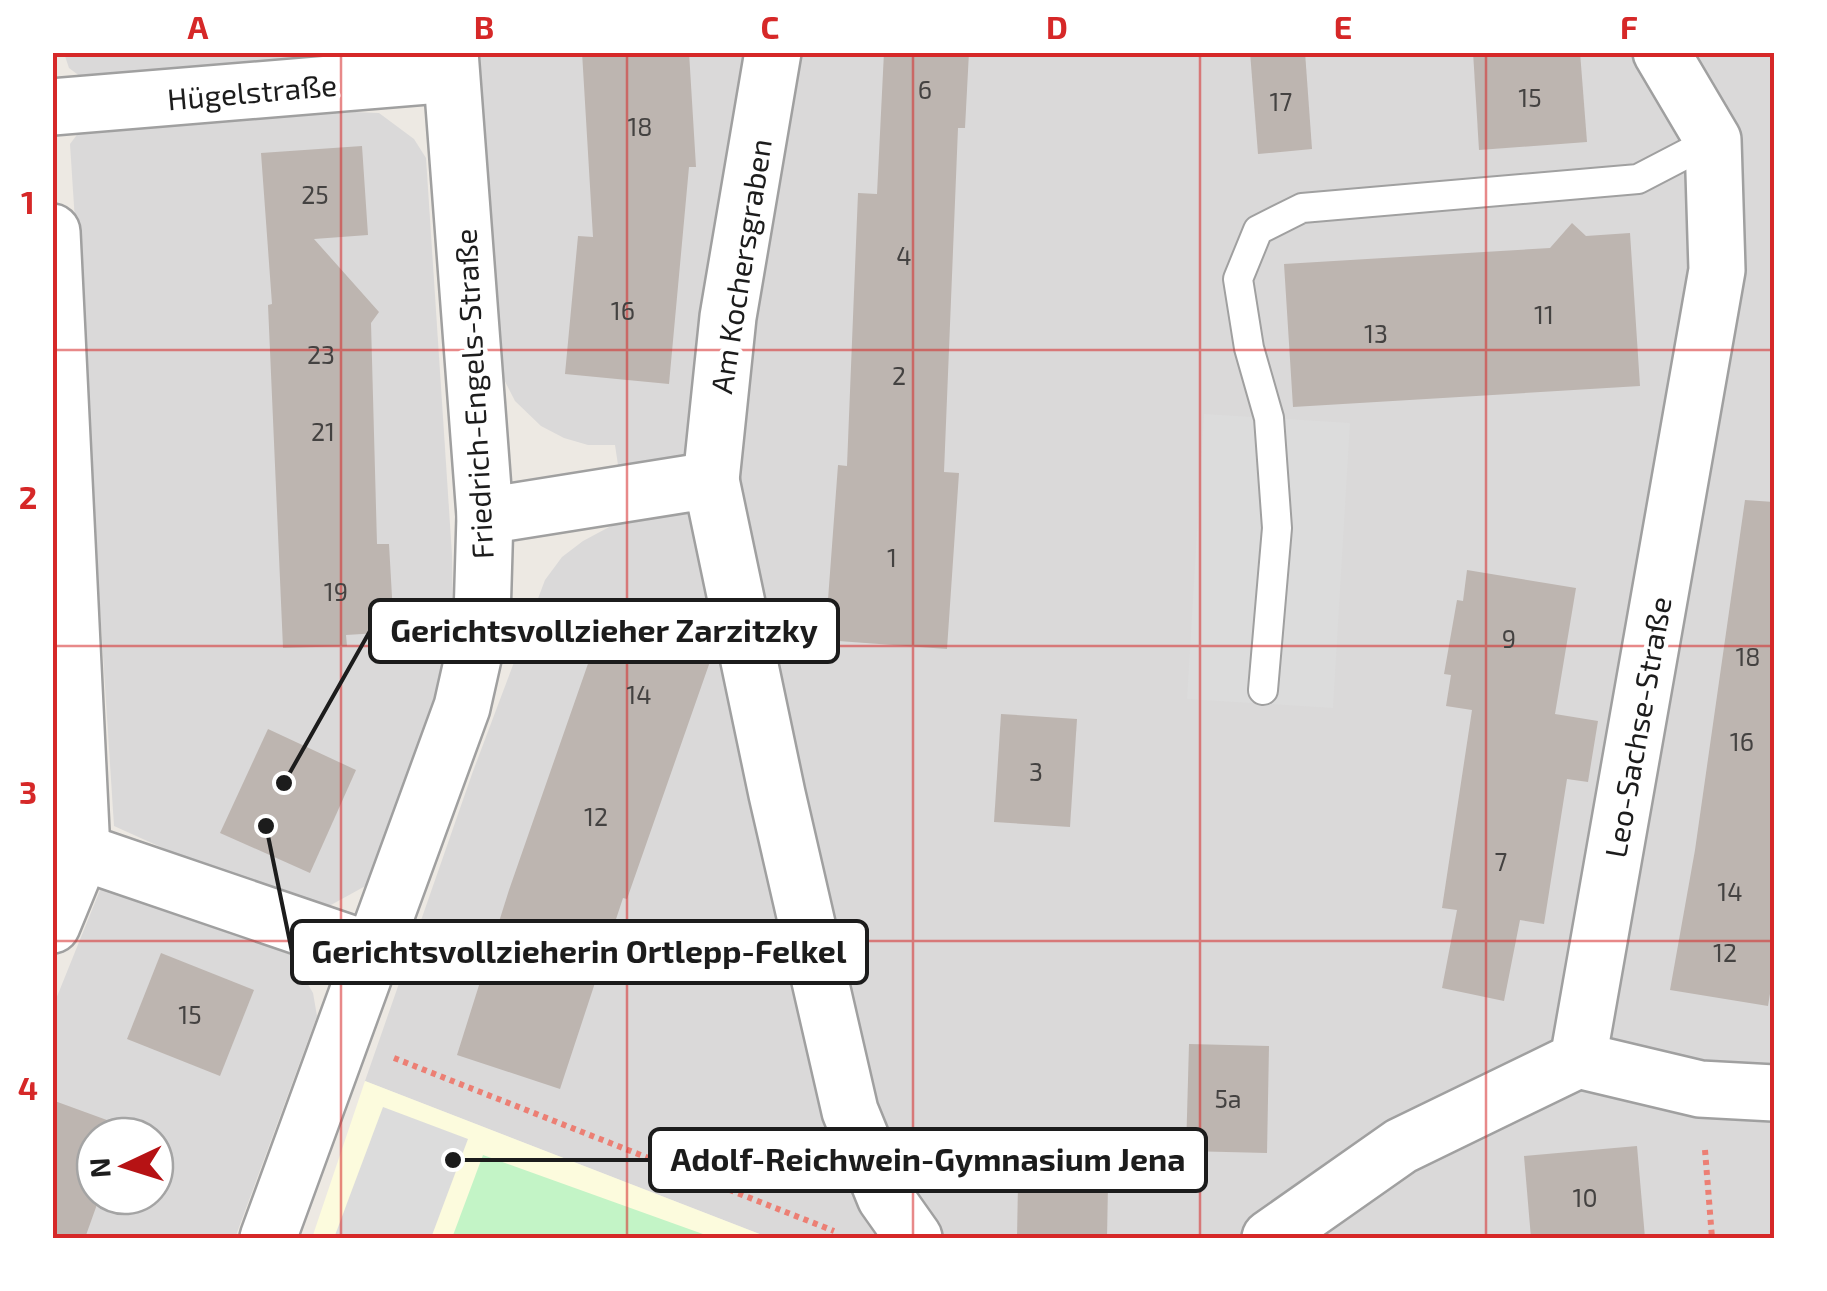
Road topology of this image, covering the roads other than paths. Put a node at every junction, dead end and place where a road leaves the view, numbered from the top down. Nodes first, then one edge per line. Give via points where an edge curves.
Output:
1 (774, 52) edge
2 (1661, 52) edge
3 (451, 63) edge
4 (52, 107) edge
5 (1713, 140) junction
6 (52, 232) edge
7 (711, 480) junction
8 (486, 516) junction
9 (1263, 690) dead end
10 (82, 852) junction
11 (52, 925) edge
12 (376, 952) junction
13 (1578, 1060) junction
14 (1774, 1093) edge
15 (268, 1238) edge
16 (914, 1238) edge
17 (1270, 1238) edge

1 - 7 street, Am Kochersgraben via 728,316
2 - 5 street, Leo-Sachse-Straße
3 - 4 street, Hügelstraße
3 - 8 street, Friedrich-Engels-Straße
5 - 9 lane via 1638,179 1302,208 1258,230 1238,279 1270,418 1277,528
5 - 13 street, Leo-Sachse-Straße via 1716,270
6 - 10 street
7 - 8 street
7 - 16 street via 850,1111 885,1197
8 - 12 street, Friedrich-Engels-Straße via 482,618 462,707
10 - 11 street
10 - 12 street
12 - 15 street, Friedrich-Engels-Straße
13 - 14 street via 1700,1089
13 - 17 street via 1402,1146

